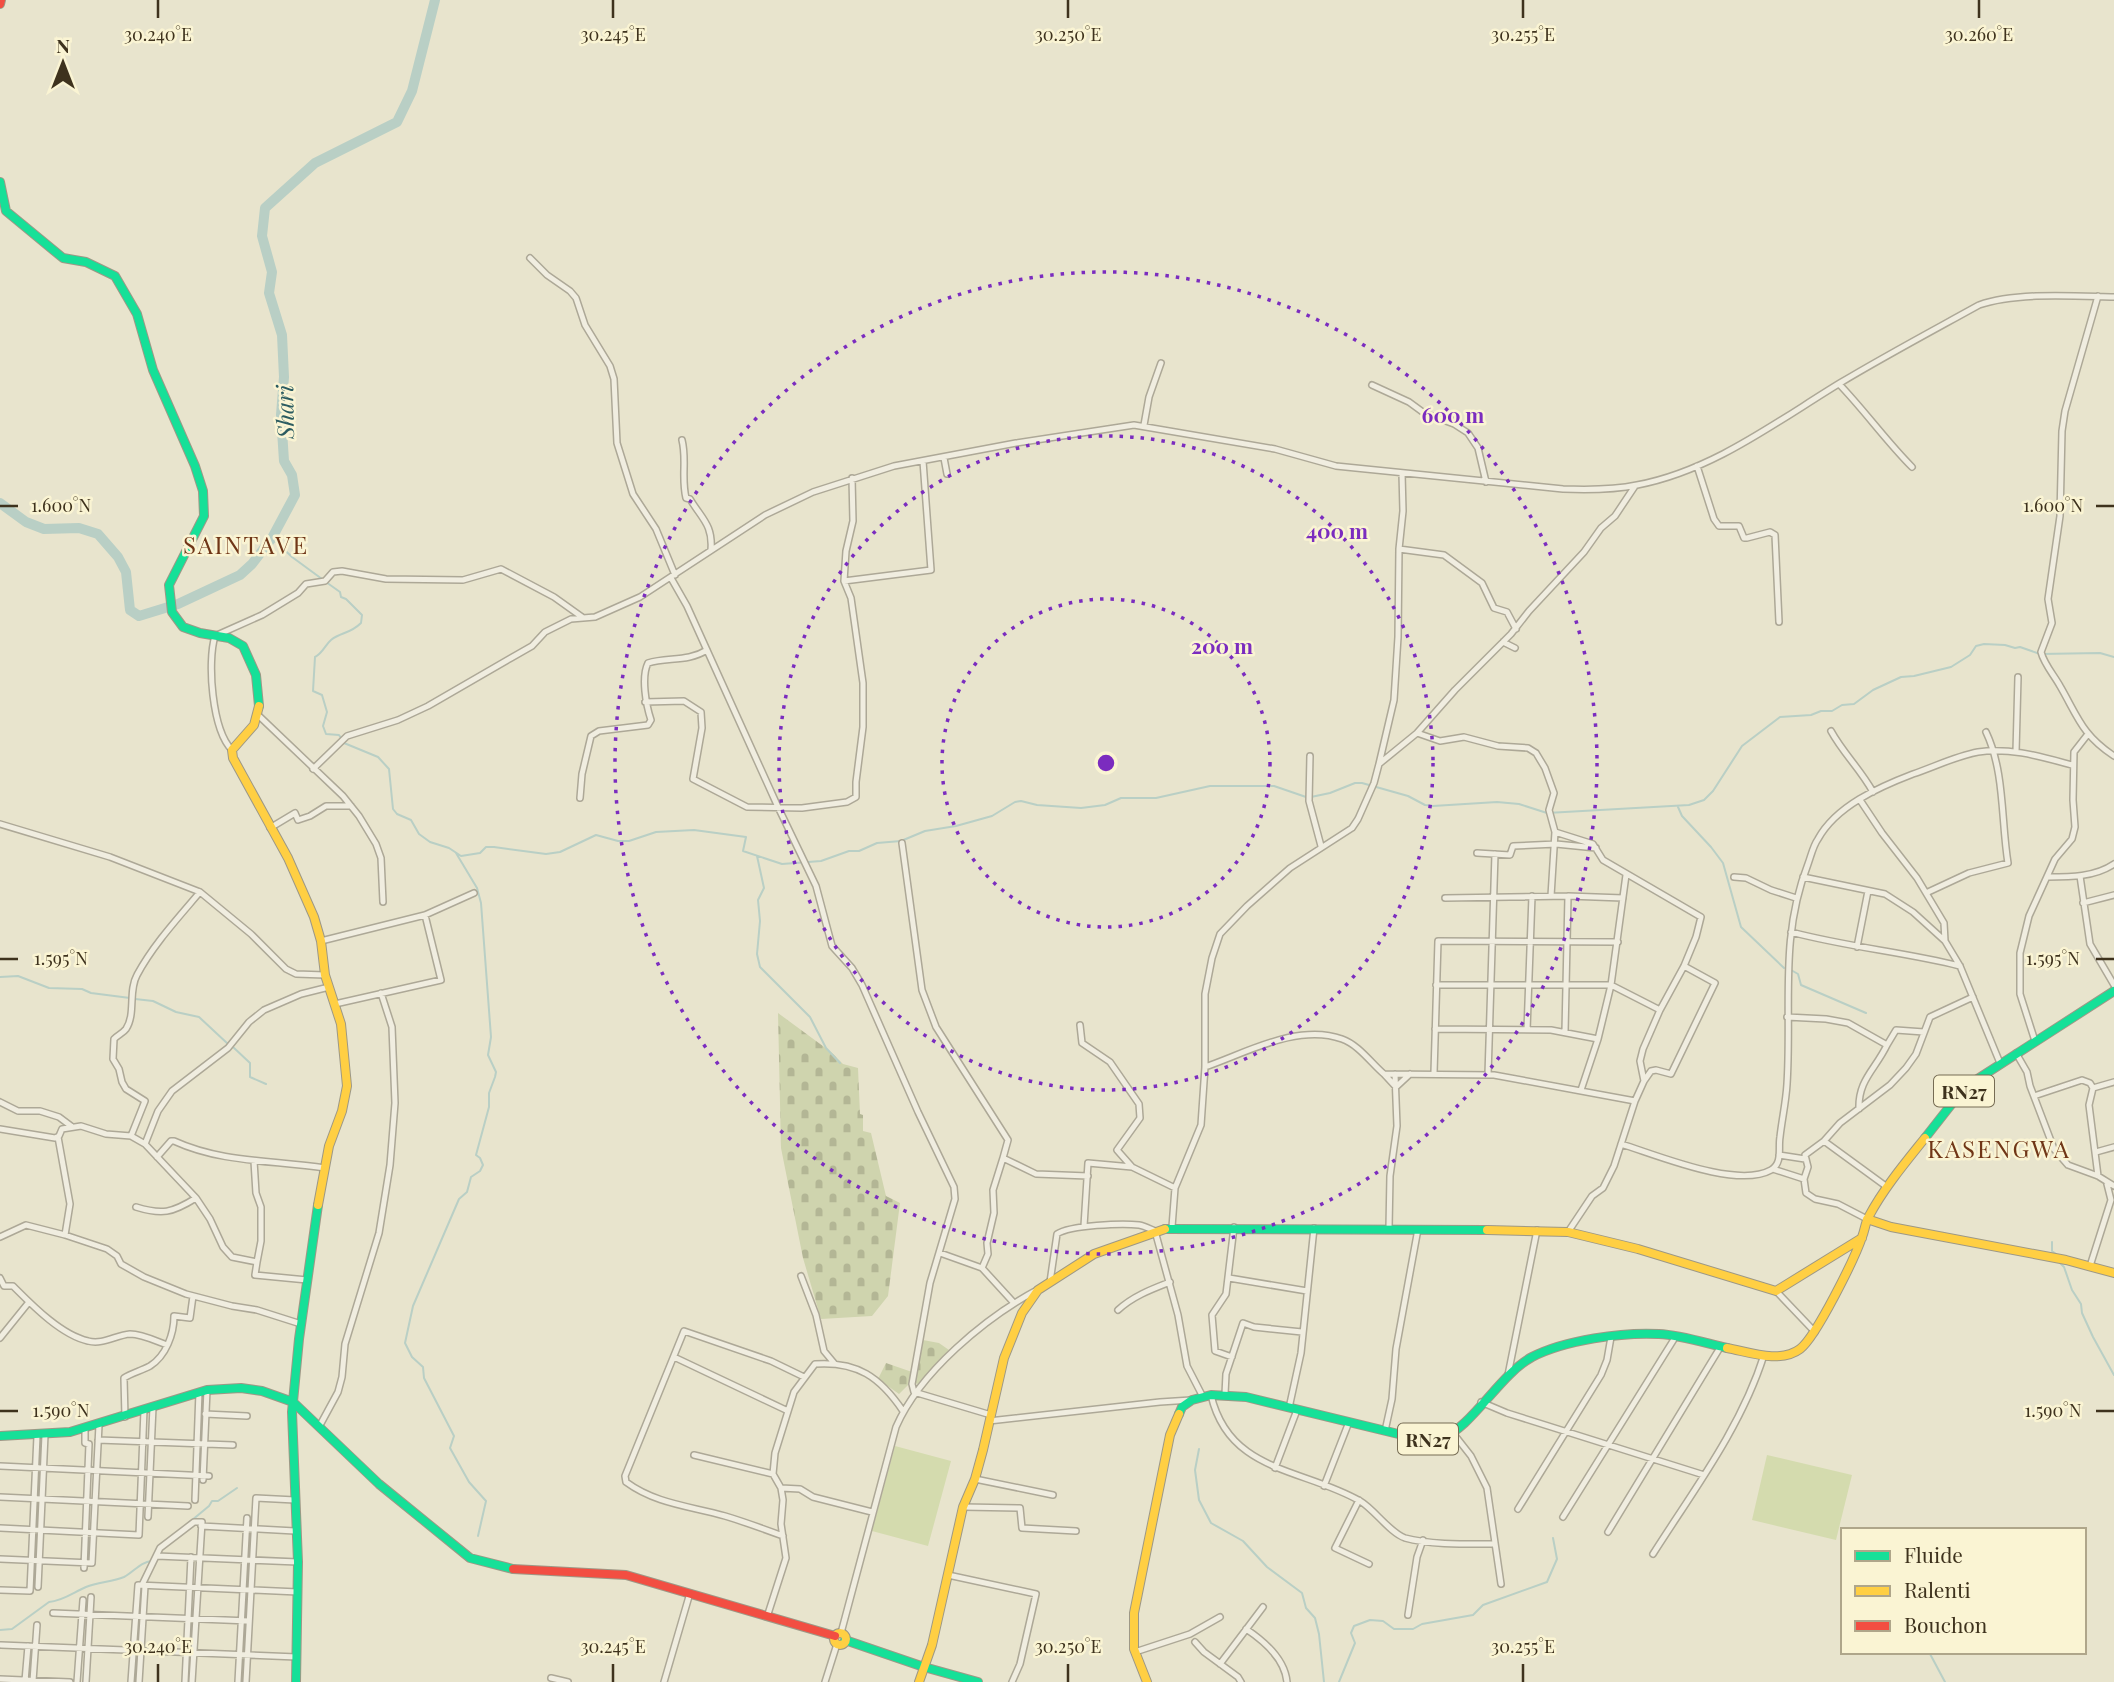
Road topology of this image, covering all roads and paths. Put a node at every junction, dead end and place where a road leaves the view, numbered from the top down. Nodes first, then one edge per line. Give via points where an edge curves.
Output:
1 (0, 182) edge
2 (530, 258) dead end
3 (2098, 296) junction
4 (2114, 296) edge
5 (1161, 363) dead end
6 (1839, 384) junction
7 (1372, 385) dead end
8 (1144, 425) junction
9 (682, 440) dead end
10 (944, 458) junction
11 (923, 461) junction
12 (1697, 466) junction
13 (1912, 467) dead end
14 (1402, 472) junction
15 (947, 474) dead end
16 (852, 478) junction
17 (1486, 482) junction
18 (1635, 486) junction
19 (1399, 549) junction
20 (711, 550) junction
21 (673, 576) junction
22 (845, 581) junction
23 (582, 617) junction
24 (1779, 622) dead end
25 (1516, 628) junction
26 (215, 636) junction
27 (1503, 642) junction
28 (1515, 648) dead end
29 (707, 650) junction
30 (2018, 677) dead end
31 (645, 702) junction
32 (258, 715) junction
33 (1831, 731) dead end
34 (1418, 733) junction
35 (1986, 733) dead end
36 (2088, 734) junction
37 (232, 750) junction
38 (1993, 752) junction
39 (2016, 752) junction
40 (2114, 755) edge
41 (1310, 756) dead end
42 (1379, 764) junction
43 (2073, 765) junction
44 (313, 769) junction
45 (1873, 792) junction
46 (580, 797) dead end
47 (1860, 800) junction
48 (351, 806) junction
49 (778, 807) junction
50 (0, 824) edge
51 (270, 828) junction
52 (1555, 832) junction
53 (902, 843) dead end
54 (1556, 844) junction
55 (1321, 846) junction
56 (1596, 848) junction
57 (1477, 853) dead end
58 (1495, 854) junction
59 (2114, 864) edge
60 (1626, 875) junction
61 (2081, 876) junction
62 (1734, 877) dead end
63 (1803, 877) junction
64 (2048, 877) junction
65 (1868, 891) junction
66 (200, 892) junction
67 (474, 893) dead end
68 (1926, 893) junction
69 (2114, 895) edge
70 (1532, 896) junction
71 (1552, 896) junction
72 (1568, 896) junction
73 (1494, 897) junction
74 (1445, 898) dead end
75 (1623, 898) junction
76 (1796, 898) junction
77 (383, 902) dead end
78 (2084, 902) junction
79 (425, 915) junction
80 (1791, 932) junction
81 (321, 941) junction
82 (1945, 941) junction
83 (1492, 942) junction
84 (1530, 942) junction
85 (1567, 942) junction
86 (1618, 942) junction
87 (1857, 947) junction
88 (1684, 966) junction
89 (1960, 966) junction
90 (325, 975) junction
91 (1436, 985) junction
92 (1491, 985) junction
93 (1529, 985) junction
94 (1566, 985) junction
95 (1611, 985) junction
96 (2114, 985) edge
97 (329, 987) junction
98 (2114, 991) edge
99 (382, 993) junction
100 (1973, 997) junction
101 (335, 1004) junction
102 (1660, 1010) junction
103 (1787, 1017) junction
104 (1080, 1025) dead end
105 (1435, 1028) junction
106 (1489, 1030) junction
107 (1527, 1030) junction
108 (1565, 1032) junction
109 (1924, 1032) junction
110 (1598, 1039) junction
111 (2035, 1041) junction
112 (1887, 1045) junction
113 (2016, 1054) junction
114 (2000, 1063) junction
115 (1205, 1067) junction
116 (1434, 1073) junction
117 (1384, 1074) junction
118 (1395, 1074) junction
119 (1410, 1074) junction
120 (1488, 1075) junction
121 (1644, 1081) junction
122 (2114, 1082) edge
123 (1396, 1087) junction
124 (2093, 1088) junction
125 (1581, 1090) junction
126 (2034, 1096) junction
127 (1635, 1101) junction
128 (0, 1102) edge
129 (1859, 1109) junction
130 (71, 1126) junction
131 (0, 1129) edge
132 (131, 1136) junction
133 (58, 1137) junction
134 (1824, 1141) junction
135 (145, 1144) junction
136 (1621, 1144) junction
137 (2114, 1147) edge
138 (2096, 1152) junction
139 (1779, 1155) junction
140 (157, 1157) junction
141 (1003, 1158) junction
142 (1805, 1159) junction
143 (254, 1161) junction
144 (1132, 1167) junction
145 (325, 1168) junction
146 (1773, 1170) junction
147 (1088, 1176) junction
148 (2098, 1176) junction
149 (1804, 1179) junction
150 (2111, 1185) edge
151 (1887, 1187) junction
152 (1175, 1188) junction
153 (196, 1198) junction
154 (136, 1207) dead end
155 (1867, 1219) junction
156 (1084, 1226) junction
157 (1172, 1227) junction
158 (1234, 1227) junction
159 (1314, 1227) junction
160 (1389, 1228) junction
161 (1418, 1229) junction
162 (1536, 1230) junction
163 (1155, 1231) junction
164 (1568, 1232) junction
165 (65, 1235) junction
166 (0, 1237) edge
167 (1862, 1238) junction
168 (940, 1253) junction
169 (257, 1262) junction
170 (2090, 1266) junction
171 (982, 1268) junction
172 (2114, 1273) edge
173 (801, 1276) dead end
174 (0, 1278) edge
175 (1229, 1278) junction
176 (307, 1280) junction
177 (1049, 1282) junction
178 (1170, 1282) junction
179 (3, 1288) edge
180 (1038, 1290) junction
181 (1307, 1291) junction
182 (1776, 1291) junction
183 (193, 1296) junction
184 (29, 1302) junction
185 (1014, 1303) junction
186 (1118, 1310) dead end
187 (301, 1324) junction
188 (1303, 1332) junction
189 (1815, 1332) junction
190 (1676, 1336) junction
191 (1611, 1337) junction
192 (0, 1338) edge
193 (167, 1345) junction
194 (1721, 1346) junction
195 (824, 1351) junction
196 (1764, 1355) junction
197 (674, 1357) junction
198 (1232, 1357) junction
199 (834, 1363) junction
200 (815, 1364) junction
201 (1507, 1376) junction
202 (804, 1377) junction
203 (203, 1391) junction
204 (914, 1392) junction
205 (1224, 1394) junction
206 (1207, 1396) junction
207 (1192, 1400) junction
208 (293, 1402) junction
209 (1481, 1402) junction
210 (153, 1407) junction
211 (1293, 1409) junction
212 (144, 1410) junction
213 (788, 1411) junction
214 (903, 1411) junction
215 (198, 1413) junction
216 (206, 1414) junction
217 (247, 1416) dead end
218 (125, 1417) junction
219 (990, 1418) junction
220 (1349, 1422) junction
221 (99, 1425) junction
222 (319, 1427) junction
223 (85, 1429) junction
224 (1385, 1431) junction
225 (1566, 1431) junction
226 (1453, 1433) junction
227 (41, 1435) junction
228 (0, 1436) edge
229 (98, 1440) junction
230 (143, 1441) junction
231 (152, 1442) junction
232 (197, 1444) junction
233 (205, 1444) junction
234 (1609, 1445) junction
235 (233, 1446) dead end
236 (694, 1455) dead end
237 (1654, 1460) junction
238 (0, 1466) edge
239 (36, 1468) junction
240 (44, 1468) junction
241 (1275, 1468) junction
242 (88, 1470) junction
243 (97, 1471) junction
244 (142, 1473) junction
245 (150, 1473) junction
246 (773, 1474) junction
247 (196, 1475) junction
248 (1704, 1475) junction
249 (975, 1479) junction
250 (1325, 1486) junction
251 (781, 1488) junction
252 (1053, 1495) dead end
253 (0, 1497) edge
254 (34, 1499) junction
255 (42, 1499) junction
256 (195, 1500) dead end
257 (295, 1500) junction
258 (1359, 1500) junction
259 (87, 1501) junction
260 (95, 1502) junction
261 (141, 1504) junction
262 (149, 1504) junction
263 (188, 1506) dead end
264 (963, 1507) junction
265 (1518, 1509) dead end
266 (872, 1512) junction
267 (148, 1517) dead end
268 (1563, 1517) dead end
269 (247, 1518) dead end
270 (201, 1527) junction
271 (0, 1528) edge
272 (247, 1529) junction
273 (254, 1529) junction
274 (33, 1530) junction
275 (41, 1530) junction
276 (295, 1531) junction
277 (1076, 1531) dead end
278 (86, 1532) junction
279 (94, 1532) junction
280 (1608, 1532) dead end
281 (783, 1536) junction
282 (1423, 1540) junction
283 (1495, 1544) junction
284 (1653, 1554) dead end
285 (158, 1556) junction
286 (191, 1557) junction
287 (200, 1558) junction
288 (0, 1559) edge
289 (32, 1560) junction
290 (245, 1560) junction
291 (253, 1560) junction
292 (39, 1561) junction
293 (298, 1562) junction
294 (1369, 1564) dead end
295 (84, 1565) junction
296 (948, 1575) junction
297 (1501, 1584) dead end
298 (144, 1586) junction
299 (38, 1587) dead end
300 (190, 1588) junction
301 (198, 1588) junction
302 (0, 1590) edge
303 (243, 1590) junction
304 (251, 1590) junction
305 (298, 1592) junction
306 (690, 1593) junction
307 (91, 1597) dead end
308 (83, 1600) dead end
309 (1263, 1607) dead end
310 (53, 1613) dead end
311 (82, 1614) junction
312 (90, 1615) junction
313 (1408, 1615) dead end
314 (135, 1616) junction
315 (143, 1617) junction
316 (767, 1617) junction
317 (1220, 1617) dead end
318 (188, 1619) junction
319 (196, 1619) junction
320 (241, 1621) junction
321 (249, 1621) junction
322 (37, 1625) dead end
323 (1246, 1629) junction
324 (839, 1638) junction
325 (1195, 1642) dead end
326 (1, 1645) edge
327 (32, 1646) junction
328 (80, 1648) junction
329 (88, 1648) junction
330 (133, 1650) junction
331 (141, 1651) junction
332 (1135, 1652) junction
333 (186, 1653) junction
334 (194, 1653) junction
335 (238, 1655) junction
336 (247, 1655) junction
337 (297, 1657) junction
338 (1220, 1664) junction
339 (924, 1667) junction
340 (551, 1678) dead end
341 (0, 1679) edge
342 (25, 1681) edge
343 (33, 1681) edge
344 (70, 1682) edge
345 (77, 1682) edge
346 (86, 1682) edge
347 (131, 1682) edge
348 (139, 1682) edge
349 (185, 1682) edge
350 (192, 1682) edge
351 (238, 1682) edge
352 (246, 1682) edge
353 (296, 1682) edge
354 (568, 1682) edge
355 (664, 1682) edge
356 (825, 1682) edge
357 (919, 1682) edge
358 (978, 1682) edge
359 (1012, 1682) edge
360 (1147, 1682) edge
361 (1241, 1682) edge
362 (1287, 1682) edge

1 - 26 street via 6,212 63,258 86,262 115,276 137,314 153,370 203,491 204,516 171,579 168,593 174,620 184,628
2 - 21 street via 576,298 585,326 610,366 617,443 633,494 656,529
3 - 4 street
3 - 6 street via 1995,300
3 - 36 street via 2064,411 2060,516 2048,599 2052,623 2041,647
5 - 8 street
6 - 12 street via 1736,448
6 - 13 street
7 - 17 street via 1468,433 1478,448
8 - 10 street
8 - 14 street via 1275,449 1336,466
9 - 20 street via 682,481 687,498 707,522
10 - 11 street
10 - 15 street
11 - 16 street
11 - 22 street via 931,570
12 - 18 street
12 - 24 street via 1719,526 1740,526 1744,538 1770,532 1776,535
14 - 17 street
14 - 19 street
16 - 20 street via 783,505
16 - 22 street via 853,521
17 - 18 street via 1591,490
18 - 25 street via 1615,516
19 - 25 street via 1444,555 1482,583 1494,608 1507,612
19 - 42 street via 1394,699
20 - 21 street
21 - 23 street via 607,612
21 - 29 street
22 - 49 street via 863,683 856,797 812,807
23 - 26 street via 501,569 463,580 386,579 342,571 329,574 325,581 306,584 262,615
23 - 44 street via 545,632 531,646 428,706 347,736
25 - 27 street
26 - 32 street via 235,640 247,650 258,691
26 - 37 street via 211,652 216,716
27 - 28 street
27 - 34 street
29 - 31 street via 684,660 648,663
29 - 49 street
30 - 39 street
31 - 46 street via 651,720 648,725 591,736
31 - 49 street via 684,701 701,712 693,779 747,807
32 - 37 street
32 - 44 street
33 - 45 street
34 - 42 street
34 - 52 street via 1440,741 1464,737 1536,753 1554,793 1549,812
35 - 38 street
36 - 40 street
36 - 43 street via 2074,752
37 - 51 street
38 - 39 street
38 - 45 street via 1968,755
38 - 68 street via 2008,863 1969,873
39 - 43 street
41 - 55 street via 1308,798
42 - 55 street via 1352,828
43 - 64 street via 2075,827
44 - 48 street
45 - 47 street
47 - 63 street via 1818,837
47 - 68 street
48 - 51 street via 326,806 298,820 295,813
48 - 77 street via 382,859
49 - 168 street via 816,886 832,946 862,985 954,1187
50 - 66 street via 110,857
51 - 81 street via 296,877
52 - 54 street
52 - 56 street
53 - 141 street via 922,989 936,1027 1008,1140
54 - 56 street
54 - 58 street via 1513,846 1510,855
54 - 71 street
55 - 115 street via 1264,890 1220,934 1205,994
56 - 60 street via 1603,860
57 - 58 street
58 - 73 street
59 - 61 street
60 - 75 street
60 - 88 street via 1701,917
61 - 64 street
61 - 78 street
62 - 76 street
63 - 65 street
63 - 76 street
64 - 111 street via 2028,916 2020,953 2020,994
65 - 82 street via 1885,894 1913,912
65 - 87 street
66 - 90 street via 286,968 296,974
66 - 132 street via 136,976 129,1022 114,1040 113,1059 126,1089 145,1101
67 - 79 street
68 - 82 street via 1944,923
69 - 78 street
70 - 71 street
70 - 73 street
70 - 84 street
71 - 72 street
72 - 75 street
72 - 85 street
73 - 74 street
73 - 83 street
75 - 86 street
76 - 80 street
78 - 96 street via 2091,948
79 - 81 street
79 - 99 street via 441,980
80 - 87 street
80 - 103 street
81 - 90 street
82 - 89 street
83 - 84 street
83 - 91 street via 1438,942
83 - 92 street
84 - 85 street
84 - 93 street
85 - 86 street
85 - 94 street
86 - 95 street
87 - 89 street
88 - 102 street
88 - 121 street via 1715,983 1671,1074 1651,1071
89 - 100 street
90 - 97 street
91 - 92 street
91 - 105 street
92 - 93 street
92 - 106 street
93 - 94 street
93 - 107 street
94 - 95 street
94 - 108 street
95 - 102 street
95 - 110 street
97 - 101 street
97 - 135 street via 264,1010 249,1022 229,1045 172,1091
98 - 111 street, RN27
99 - 101 street
99 - 222 street via 392,1027 395,1103 390,1165 379,1233 345,1343 338,1392
100 - 109 street via 1930,1017
100 - 114 street
101 - 145 street via 347,1086
102 - 121 street via 1640,1061
103 - 112 street via 1848,1023
103 - 139 street via 1788,1082
104 - 144 street via 1082,1043 1110,1062 1139,1104 1140,1118 1117,1150
105 - 106 street
105 - 116 street
106 - 107 street
106 - 120 street
107 - 108 street
108 - 110 street
109 - 112 street via 1896,1030
109 - 129 street via 1906,1068
110 - 125 street
111 - 113 street, RN27
112 - 129 street via 1860,1087
113 - 114 street, RN27
113 - 126 street
114 - 151 street, RN27 via 1954,1101
115 - 117 street via 1284,1039 1322,1036 1351,1044
115 - 152 street via 1201,1125
116 - 119 street
116 - 120 street
117 - 118 street
117 - 123 street
118 - 119 street
118 - 123 street
119 - 123 street
120 - 125 street
121 - 127 street
122 - 124 street
123 - 160 street
124 - 126 street via 2082,1080
124 - 138 street via 2089,1105
125 - 127 street
126 - 148 street via 2054,1149 2068,1165
127 - 136 street
128 - 130 street via 18,1111 59,1117
129 - 134 street
130 - 132 street
130 - 133 street via 62,1129
131 - 133 street
132 - 135 street
133 - 165 street via 69,1204
134 - 142 street
134 - 151 street
135 - 140 street
136 - 146 street via 1723,1174
136 - 164 street via 1603,1188 1592,1196
137 - 138 street
138 - 148 street
139 - 142 street
139 - 146 street
140 - 143 street via 174,1141 207,1154
140 - 153 street
141 - 147 street via 1036,1174
141 - 171 street via 993,1190 994,1213
142 - 149 street
143 - 145 street
143 - 169 street via 261,1207
144 - 147 street via 1088,1163
144 - 152 street
145 - 176 street
146 - 149 street
147 - 156 street
148 - 150 street
149 - 155 street via 1806,1193 1815,1199 1839,1204
150 - 170 street via 2111,1200
151 - 155 street, RN27
152 - 157 street
153 - 154 street via 163,1213
153 - 169 street via 232,1257
155 - 167 street, RN27
155 - 170 street
156 - 163 street via 1142,1225
156 - 177 street via 1057,1234
157 - 158 street
157 - 163 street
158 - 159 street
158 - 175 street
159 - 160 street
159 - 181 street
160 - 161 street
161 - 162 street
161 - 224 street
162 - 164 street
162 - 201 street
163 - 177 street via 1094,1254
163 - 178 street
164 - 182 street
165 - 166 street via 26,1225
165 - 183 street via 107,1249 121,1264 144,1277
167 - 182 street
167 - 189 street, RN27
168 - 171 street
168 - 204 street via 930,1283
169 - 176 street via 255,1275
170 - 172 street
171 - 185 street
173 - 195 street
174 - 179 street
175 - 181 street
175 - 198 street via 1226,1294 1212,1315 1214,1351
176 - 187 street
177 - 180 street
178 - 186 street
178 - 206 street via 1187,1366
179 - 184 street via 13,1286
180 - 185 street
180 - 219 street via 1013,1331
181 - 188 street
182 - 189 street
183 - 187 street
183 - 193 street via 190,1318 174,1316
184 - 192 street
184 - 193 street via 88,1342 135,1334
185 - 204 street via 976,1330
187 - 208 street
188 - 198 street via 1243,1323
188 - 211 street
189 - 196 street, RN27 via 1788,1355
190 - 191 street, RN27
190 - 194 street, RN27
190 - 234 street
191 - 201 street, RN27 via 1569,1344 1533,1357
191 - 225 street via 1601,1375
193 - 218 street via 152,1365 124,1378
194 - 196 street, RN27
194 - 237 street
195 - 199 street
195 - 200 street
196 - 248 street via 1726,1440
197 - 202 street via 684,1331
197 - 213 street
197 - 281 street via 626,1482 671,1505 725,1516
198 - 205 street
199 - 200 street
199 - 214 street via 871,1376
200 - 202 street
201 - 209 street, RN27
202 - 213 street
203 - 208 street via 241,1388
203 - 210 street
203 - 215 street
203 - 216 street
204 - 214 street
204 - 219 street
205 - 206 street, RN27
205 - 211 street, RN27
206 - 207 street, RN27
206 - 241 street via 1229,1435
207 - 219 street
207 - 332 street via 1182,1407 1170,1435 1134,1613
208 - 222 street
208 - 257 street
209 - 225 street
209 - 226 street, RN27
210 - 212 street
210 - 231 street
211 - 220 street, RN27
211 - 241 street
212 - 218 street
212 - 230 street
213 - 246 street
214 - 266 street
215 - 216 street
215 - 232 street
216 - 217 street
216 - 233 street
218 - 221 street
219 - 249 street
220 - 224 street, RN27
220 - 250 street
221 - 223 street
221 - 229 street
222 - 306 street via 379,1484 470,1558 527,1571 626,1575
223 - 227 street
223 - 242 street
224 - 226 street, RN27 via 1437,1440
225 - 234 street
225 - 265 street
226 - 283 street via 1487,1488
227 - 228 street
227 - 239 street
227 - 240 street
229 - 230 street
229 - 243 street
230 - 231 street
230 - 244 street
231 - 232 street
231 - 245 street
232 - 233 street
232 - 247 street
233 - 235 street
233 - 247 street via 205,1477
234 - 237 street
234 - 268 street
236 - 246 street
237 - 248 street
237 - 280 street
238 - 239 street
239 - 240 street
239 - 254 street
240 - 242 street
240 - 255 street
241 - 250 street
242 - 243 street
242 - 259 street
243 - 244 street
243 - 260 street
244 - 245 street
244 - 261 street
245 - 247 street
245 - 262 street
246 - 251 street
247 - 256 street
248 - 284 street
249 - 252 street
249 - 264 street
250 - 258 street
251 - 266 street via 800,1489 813,1497
251 - 281 street
253 - 254 street
254 - 255 street
254 - 274 street
255 - 259 street
255 - 275 street
257 - 273 street via 256,1498
257 - 276 street
258 - 282 street via 1403,1537
258 - 294 street via 1335,1548
259 - 260 street
259 - 278 street
260 - 261 street
260 - 279 street
261 - 262 street
261 - 279 street via 139,1535
262 - 263 street
262 - 267 street
264 - 277 street via 1020,1508 1022,1528
264 - 296 street
266 - 324 street
269 - 272 street
270 - 272 street
270 - 285 street via 202,1522 194,1522 160,1548
270 - 287 street
271 - 274 street
272 - 273 street
272 - 290 street
273 - 276 street
273 - 291 street
274 - 275 street
274 - 289 street
275 - 278 street
275 - 292 street
276 - 293 street
278 - 279 street
278 - 295 street
279 - 295 street via 92,1563
281 - 316 street via 786,1558
282 - 283 street
282 - 313 street
283 - 297 street
285 - 286 street
285 - 298 street
286 - 287 street
286 - 300 street
287 - 290 street
287 - 301 street
288 - 289 street
289 - 292 street
289 - 302 street via 30,1591
290 - 291 street
290 - 303 street
291 - 293 street
291 - 304 street
292 - 295 street
292 - 299 street
293 - 305 street
296 - 339 street
296 - 359 street via 1036,1594 1023,1655
298 - 300 street
298 - 314 street via 138,1585
298 - 315 street
300 - 301 street
300 - 318 street
301 - 303 street
301 - 319 street
303 - 304 street
303 - 320 street
304 - 305 street
304 - 321 street
305 - 337 street
306 - 316 street
306 - 355 street
307 - 312 street
308 - 311 street
309 - 323 street
310 - 311 street
311 - 312 street
311 - 328 street
312 - 314 street
312 - 329 street
314 - 315 street
314 - 330 street
315 - 318 street
315 - 331 street
316 - 324 street
317 - 332 street via 1190,1634
318 - 319 street
318 - 333 street
319 - 320 street
319 - 334 street
320 - 321 street
320 - 335 street
321 - 336 street
322 - 327 street
323 - 338 street
323 - 362 street via 1265,1641 1286,1672
324 - 339 street
324 - 356 street
325 - 338 street
326 - 327 street
327 - 328 street
327 - 342 street
327 - 343 street
328 - 329 street
328 - 345 street
329 - 330 street
329 - 346 street
330 - 331 street
330 - 347 street
331 - 333 street
331 - 348 street
332 - 360 street
333 - 334 street
333 - 349 street
334 - 335 street
334 - 350 street
335 - 336 street
335 - 351 street
336 - 337 street
336 - 352 street
337 - 353 street
338 - 361 street
339 - 357 street
339 - 358 street
340 - 354 street
341 - 342 street
342 - 343 street
343 - 344 street

